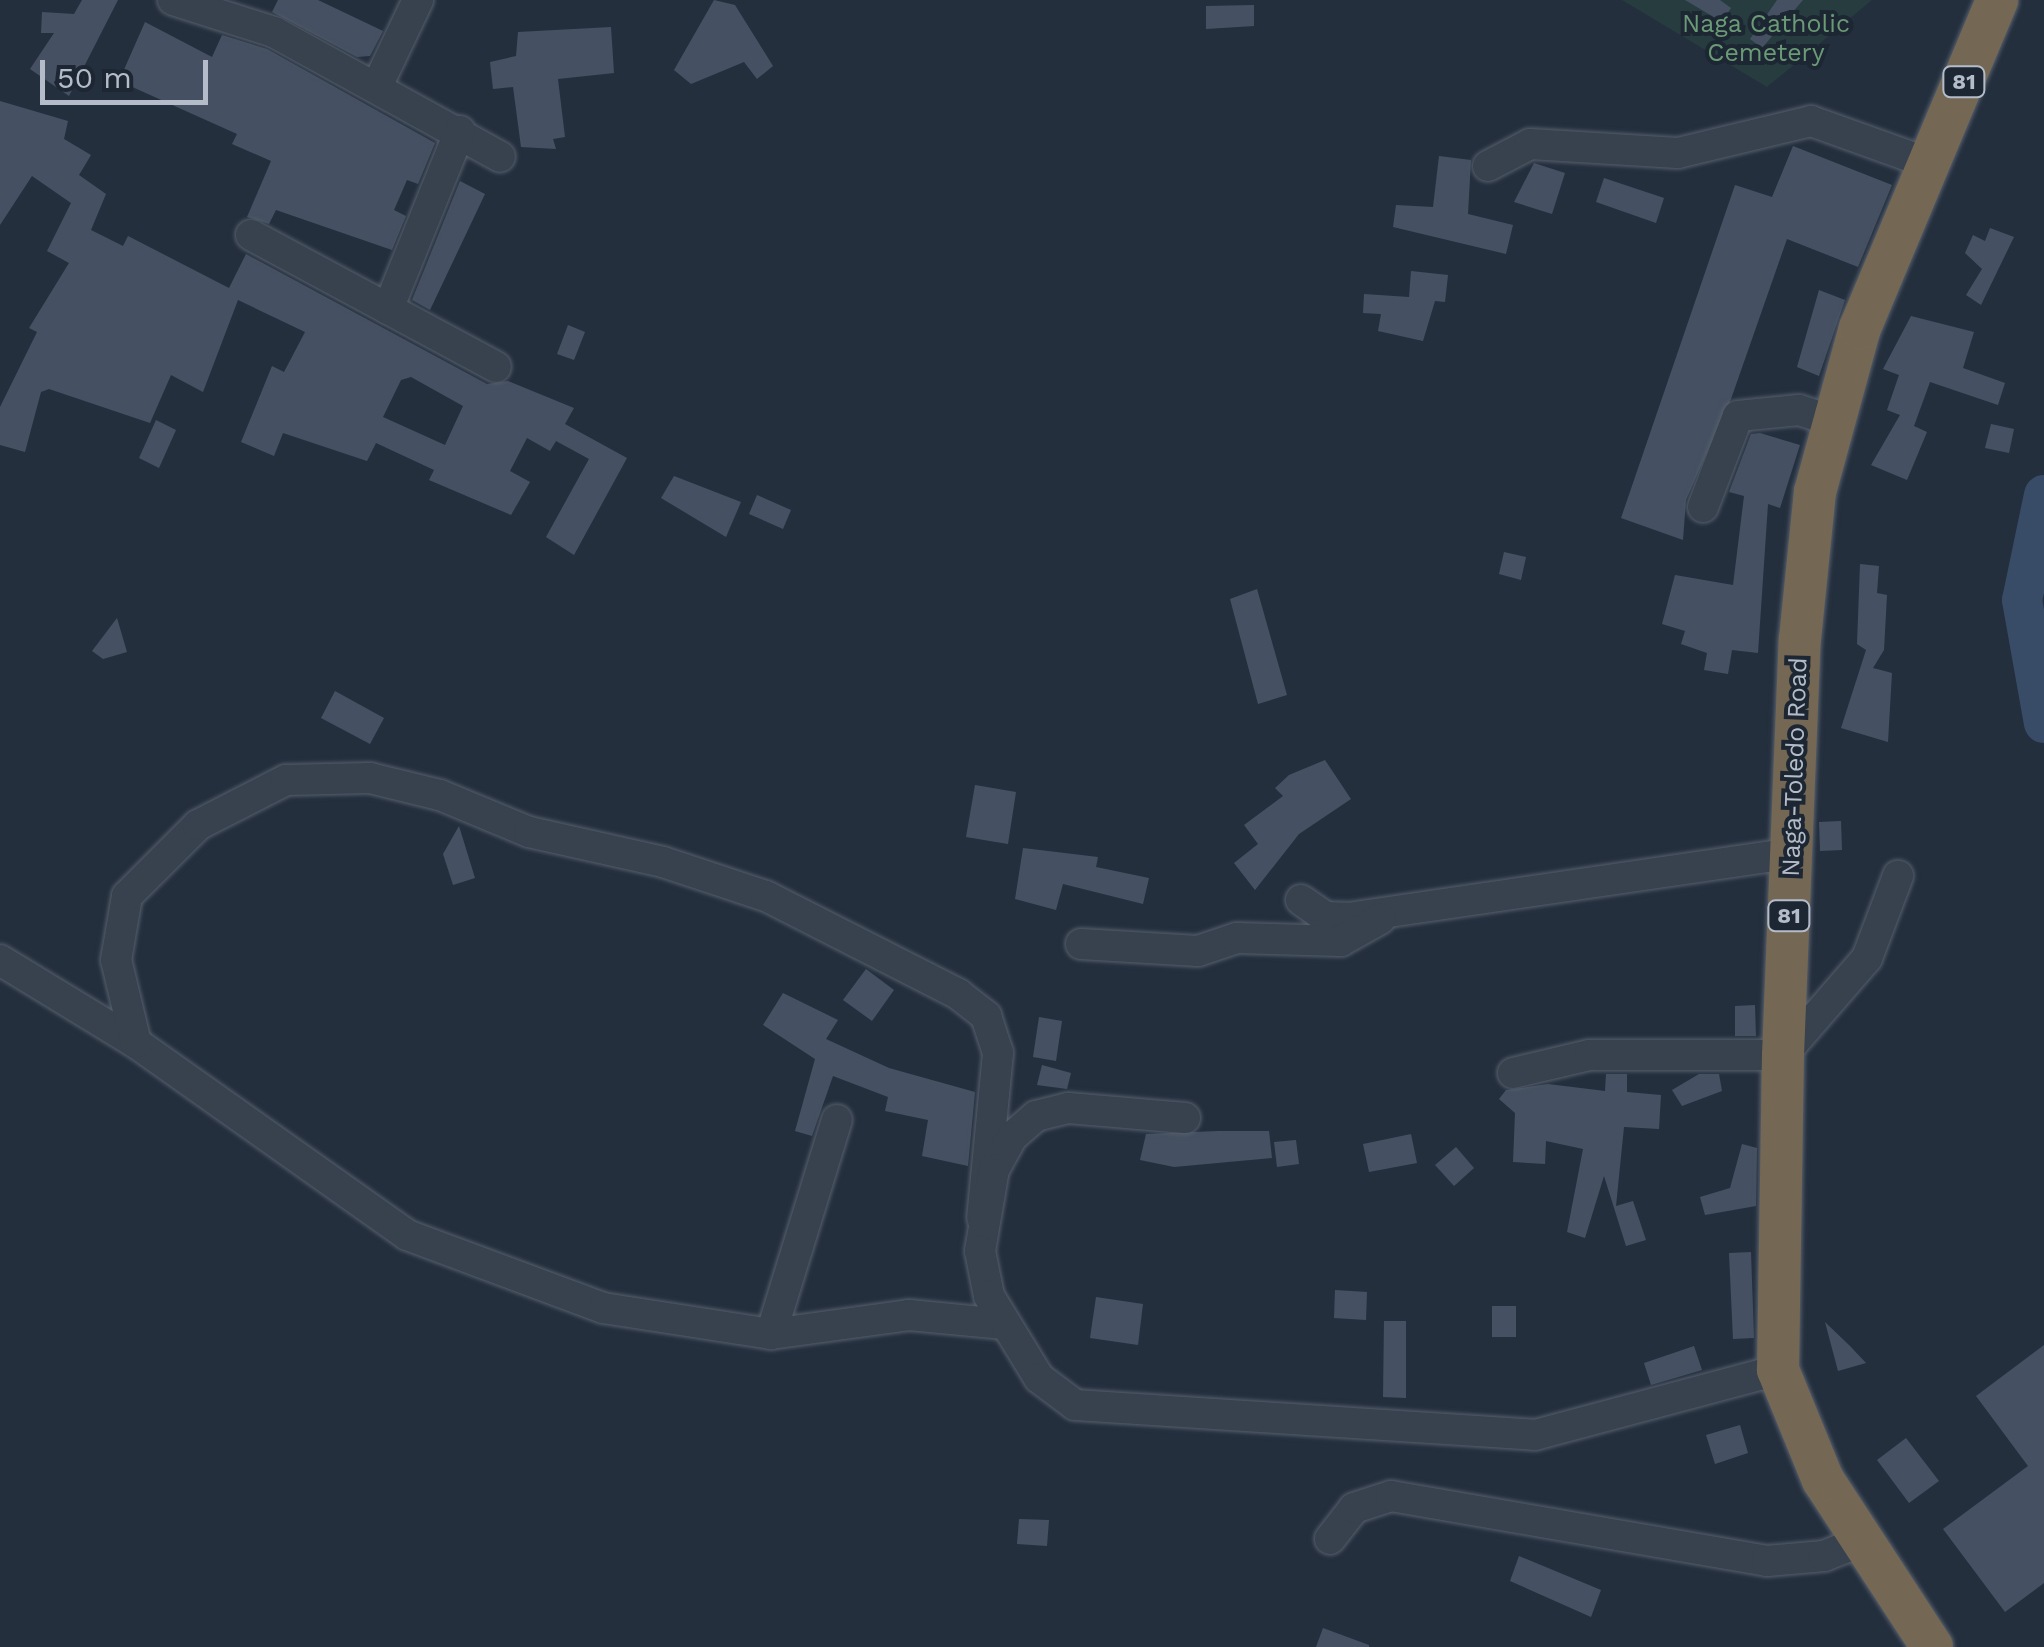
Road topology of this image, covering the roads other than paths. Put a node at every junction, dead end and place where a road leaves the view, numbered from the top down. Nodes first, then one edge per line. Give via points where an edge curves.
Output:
1 (173, 0) edge
2 (418, 0) edge
3 (1998, 0) edge
4 (378, 84) junction
5 (460, 132) junction
6 (500, 157) dead end
7 (1931, 164) junction
8 (1488, 166) dead end
9 (251, 235) dead end
10 (388, 309) junction
11 (496, 367) dead end
12 (1832, 421) junction
13 (1703, 508) dead end
14 (1792, 853) junction
15 (1898, 876) dead end
16 (1301, 900) dead end
17 (1396, 910) junction
18 (1080, 944) dead end
19 (0, 960) edge
20 (136, 1043) junction
21 (1783, 1054) junction
22 (1512, 1074) dead end
23 (1184, 1118) dead end
24 (837, 1120) dead end
25 (982, 1218) junction
26 (1002, 1324) junction
27 (771, 1334) junction
28 (1778, 1370) junction
29 (1330, 1538) dead end
30 (1862, 1540) junction
31 (1932, 1647) edge

1 - 4 street via 274,32
2 - 4 street
3 - 7 highway, Naga-Toledo Road / 81
4 - 5 street
5 - 6 street
5 - 10 street
7 - 8 street via 1810,121 1755,128 1678,154 1530,144
7 - 12 highway, Naga-Toledo Road / 81 via 1860,328
9 - 10 street
10 - 11 street
12 - 13 street via 1799,410 1738,416
12 - 14 highway, Naga-Toledo Road / 81 via 1815,492 1800,639
14 - 17 street
14 - 21 highway, Naga-Toledo Road / 81
15 - 21 street via 1867,958
16 - 17 street via 1325,917
17 - 18 street via 1342,941 1237,938 1198,951
19 - 20 street
20 - 25 street via 116,960 127,896 198,826 286,780 370,778 440,795 529,832 662,862 766,896 958,994 986,1016 998,1053
20 - 27 street via 407,1234 603,1308
21 - 22 street via 1590,1056
21 - 28 highway, Naga-Toledo Road / 81
23 - 25 street via 1068,1108 1036,1116 1012,1137 994,1170
24 - 27 street
25 - 26 street via 980,1251
26 - 27 street via 909,1315
26 - 28 street via 1039,1378 1075,1405 1458,1435 1574,1428
28 - 30 highway, Naga-Toledo Road / 81 via 1823,1480
29 - 30 street via 1354,1508 1390,1496 1767,1561 1824,1556
30 - 31 highway, Naga-Toledo Road / 81

